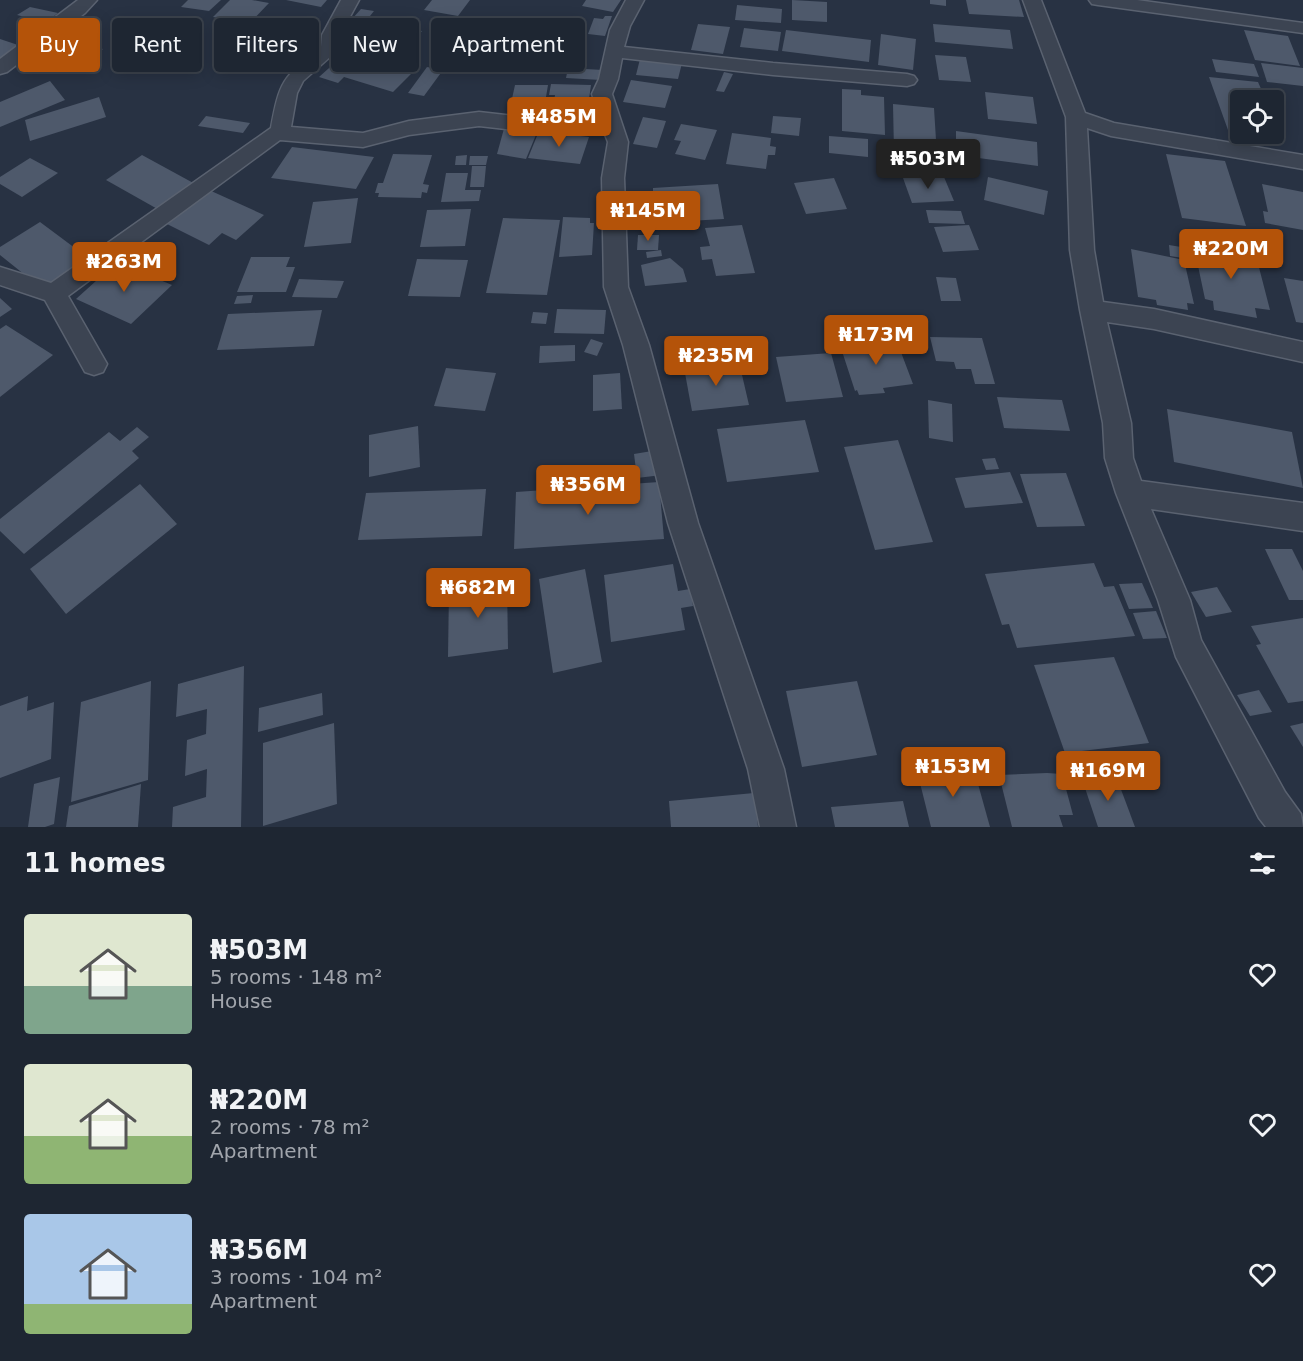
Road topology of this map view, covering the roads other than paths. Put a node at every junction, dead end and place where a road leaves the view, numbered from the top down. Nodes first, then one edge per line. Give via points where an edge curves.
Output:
1 (88, 0) edge
2 (350, 0) edge
3 (635, 0) edge
4 (1032, 0) edge
5 (1098, 0) edge
6 (1303, 28) edge
7 (613, 51) junction
8 (0, 68) edge
9 (907, 81) dead end
10 (1076, 117) junction
11 (614, 126) junction
12 (276, 133) junction
13 (1303, 162) edge
14 (0, 276) edge
15 (54, 293) junction
16 (1092, 310) junction
17 (1303, 352) edge
18 (94, 364) dead end
19 (1130, 493) junction
20 (1303, 517) edge
21 (778, 827) edge
22 (1288, 827) edge

1 - 8 street
2 - 12 street via 331,35 330,49 295,78 287,93 280,132
3 - 7 street via 619,29
4 - 10 street
5 - 6 street
7 - 9 street
7 - 11 street via 610,80 602,94
10 - 13 street via 1111,129
10 - 16 street via 1082,250
11 - 12 street via 479,119 409,128 363,140
11 - 21 street via 618,142 613,178 616,287 636,345 683,523 766,769
12 - 15 street
14 - 15 street
15 - 18 street
16 - 17 street
16 - 19 street via 1117,423 1119,458
19 - 20 street
19 - 22 street via 1174,600 1187,646 1272,805

